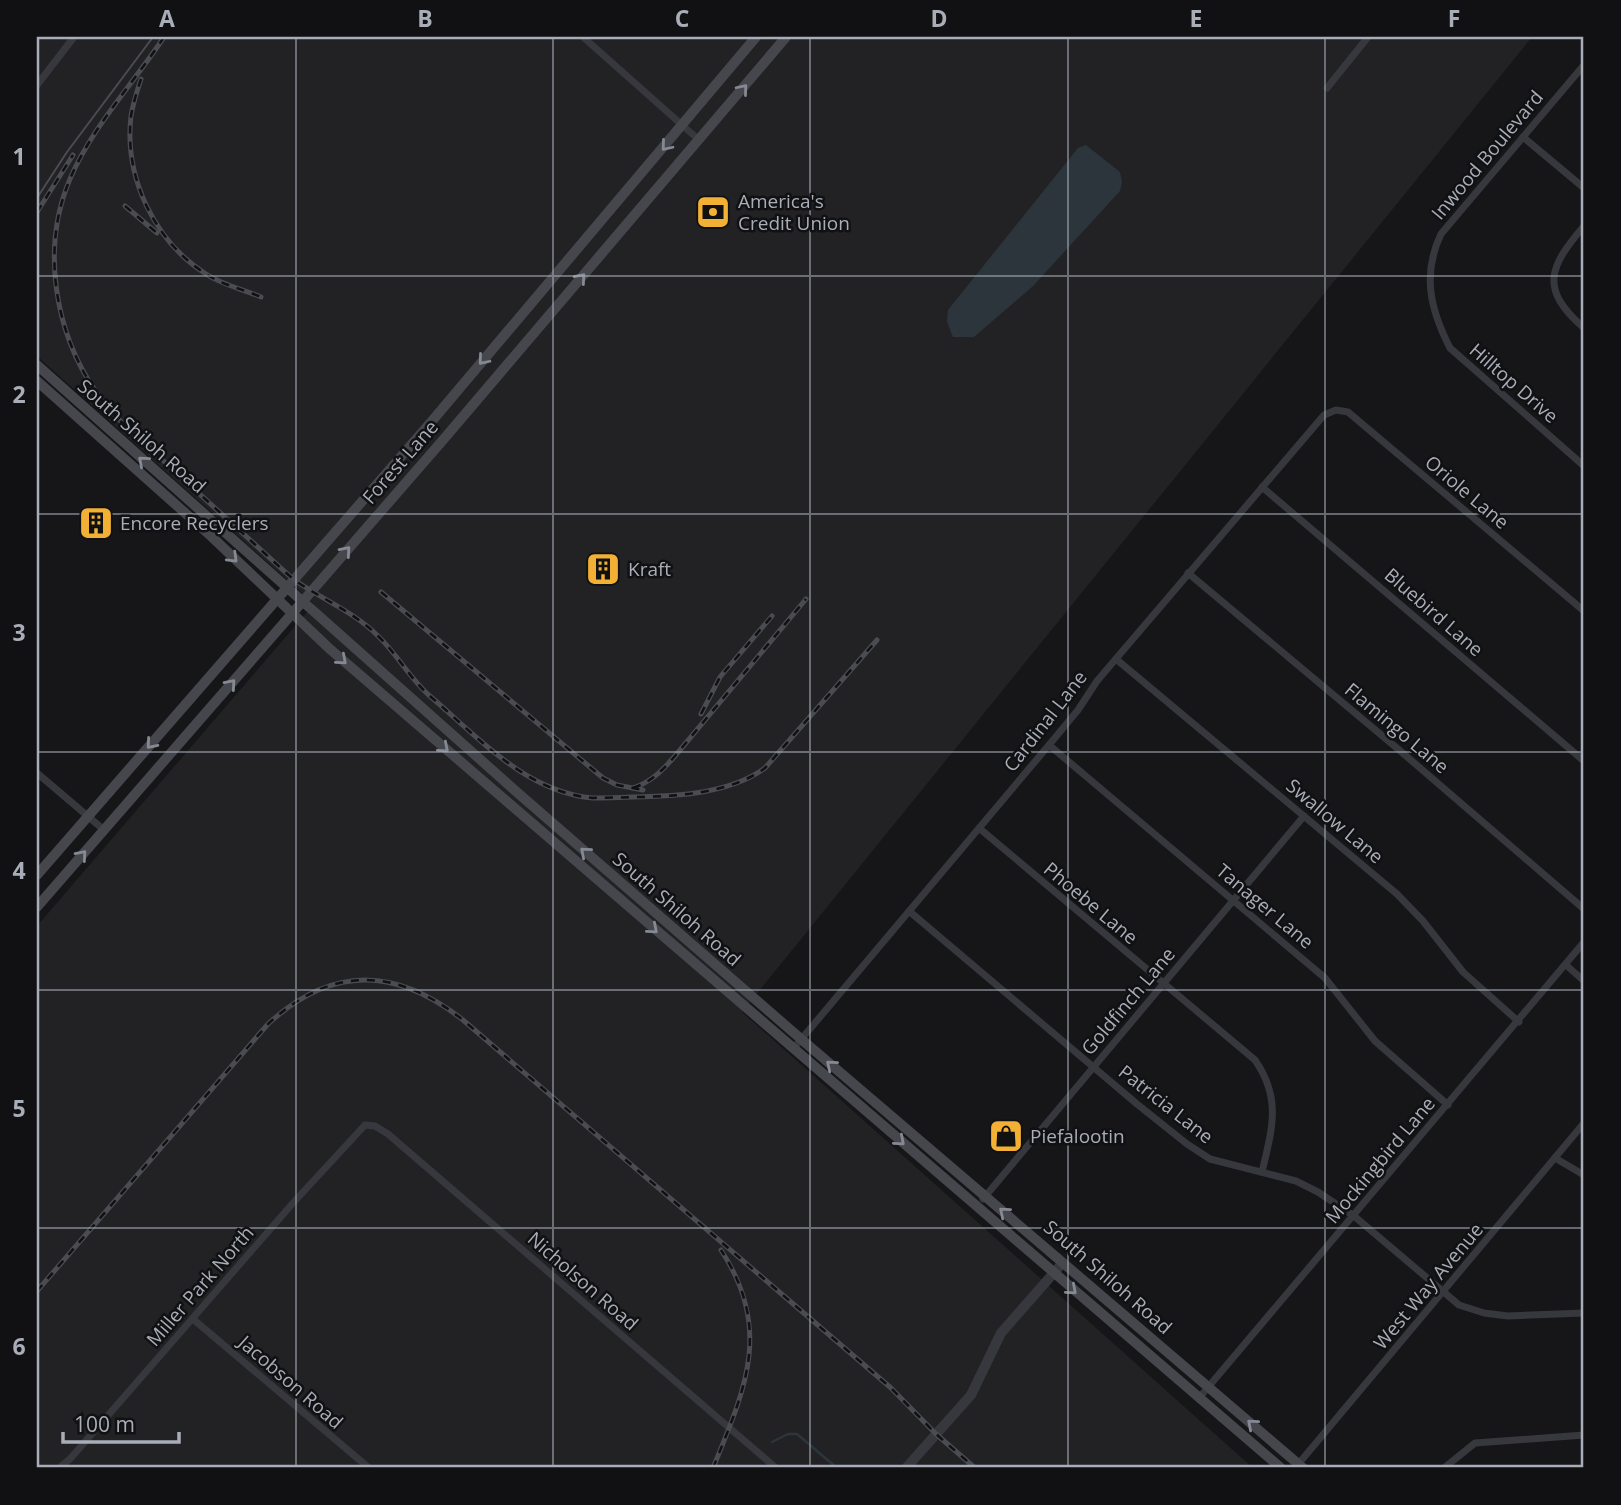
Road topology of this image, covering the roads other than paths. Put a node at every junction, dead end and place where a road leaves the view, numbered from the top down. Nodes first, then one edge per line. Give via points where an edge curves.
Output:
1 (74, 37) edge
2 (583, 37) edge
3 (756, 37) edge
4 (786, 37) edge
5 (1368, 37) edge
6 (1584, 65) edge
7 (37, 85) edge
8 (1327, 89) dead end
9 (682, 127) junction
10 (1523, 137) junction
11 (699, 141) junction
12 (1584, 188) edge
13 (1584, 226) edge
14 (1430, 274) joint
15 (1584, 328) edge
16 (37, 365) edge
17 (37, 381) edge
18 (1324, 415) joint
19 (1584, 466) edge
20 (1262, 487) junction
21 (1188, 573) junction
22 (286, 587) junction
23 (276, 600) junction
24 (302, 603) junction
25 (1584, 611) edge
26 (292, 615) junction
27 (1116, 659) junction
28 (1049, 745) junction
29 (1584, 761) edge
30 (37, 773) edge
31 (88, 816) junction
32 (1304, 816) junction
33 (979, 828) junction
34 (104, 830) junction
35 (37, 875) edge
36 (1233, 901) junction
37 (37, 907) edge
38 (1584, 909) edge
39 (909, 911) junction
40 (1584, 942) edge
41 (1566, 965) junction
42 (1584, 981) edge
43 (1163, 983) junction
44 (1519, 1022) junction
45 (801, 1039) junction
46 (793, 1049) junction
47 (1094, 1066) junction
48 (1448, 1105) junction
49 (1584, 1123) edge
50 (365, 1125) joint
51 (1555, 1158) junction
52 (1262, 1172) junction
53 (1584, 1175) edge
54 (986, 1196) junction
55 (976, 1208) junction
56 (1354, 1216) junction
57 (1063, 1262) junction
58 (1054, 1274) junction
59 (1443, 1293) junction
60 (1584, 1313) edge
61 (193, 1319) junction
62 (1208, 1386) junction
63 (1199, 1398) junction
64 (1584, 1435) edge
65 (1299, 1467) edge
66 (59, 1468) edge
67 (369, 1468) edge
68 (776, 1468) edge
69 (906, 1468) edge
70 (1281, 1468) edge
71 (1444, 1468) edge

1 - 7 street
2 - 9 street
3 - 9 main road, Forest Lane
11 -> 4 main road, Forest Lane
5 - 8 street
6 - 10 street, Inwood Boulevard
9 - 11 street
9 -> 22 main road, Forest Lane
10 - 12 street
10 - 14 street, Inwood Boulevard via 1441,234
24 -> 11 main road, Forest Lane
13 - 15 street via 1554,269 1555,293 1565,311
14 - 19 street, Hilltop Drive via 1431,295 1450,348
22 -> 16 main road, South Shiloh Road
17 -> 23 main road, South Shiloh Road
18 - 20 street, Cardinal Lane
18 - 25 street, Oriole Lane via 1348,412
20 - 21 street, Cardinal Lane
20 - 29 street, Bluebird Lane
21 - 27 street, Cardinal Lane
21 - 38 street, Flamingo Lane
22 - 23 main road, Forest Lane
22 - 24 main road, South Shiloh Road
23 - 26 main road, South Shiloh Road
23 -> 31 main road, Forest Lane
24 - 26 main road, Forest Lane
45 -> 24 main road, South Shiloh Road
34 -> 26 main road, Forest Lane
26 -> 46 main road, South Shiloh Road
27 - 28 street, Cardinal Lane
27 - 32 street, Swallow Lane
28 - 33 street, Cardinal Lane
28 - 36 street, Tanager Lane
30 - 31 street
31 - 34 street
31 - 35 main road, Forest Lane
32 - 36 street, Goldfinch Lane
32 - 44 street, Swallow Lane via 1397,894 1462,972
33 - 39 street, Cardinal Lane
33 - 43 street, Phoebe Lane
37 -> 34 main road, Forest Lane
36 - 43 street, Goldfinch Lane
36 - 48 street, Tanager Lane via 1325,978 1375,1041
39 - 45 street, Cardinal Lane
39 - 47 street, Patricia Lane
40 - 41 street, Mockingbird Lane
41 - 42 street
41 - 44 street, Mockingbird Lane
43 - 47 street, Goldfinch Lane
43 - 52 street, Phoebe Lane via 1255,1060 1264,1073 1274,1104
44 - 48 street, Mockingbird Lane
45 - 46 street, Cardinal Lane
54 -> 45 main road, South Shiloh Road
46 -> 55 main road, South Shiloh Road
47 - 52 street, Patricia Lane via 1210,1158
47 - 54 street, Goldfinch Lane
48 - 56 street, Mockingbird Lane
49 - 51 street, West Way Avenue
50 - 61 street, Miller Park North
50 - 68 street, Nicholson Road via 387,1134
51 - 53 street
51 - 59 street, West Way Avenue
52 - 56 street, Patricia Lane via 1296,1181
54 - 55 street, Goldfinch Lane
57 -> 54 main road, South Shiloh Road
55 - 58 main road, South Shiloh Road
56 - 59 street, Patricia Lane
56 - 62 street, Mockingbird Lane
57 - 58 street
57 - 62 main road, South Shiloh Road
58 -> 63 main road, South Shiloh Road
58 - 69 street via 1001,1333 971,1395
59 - 60 street, Patricia Lane via 1459,1305 1484,1313
59 - 65 street, West Way Avenue
61 - 66 street, Miller Park North
61 - 67 street, Jacobson Road
62 - 63 street, Mockingbird Lane
65 -> 62 main road, South Shiloh Road
63 - 70 main road, South Shiloh Road
64 - 71 street via 1475,1443

